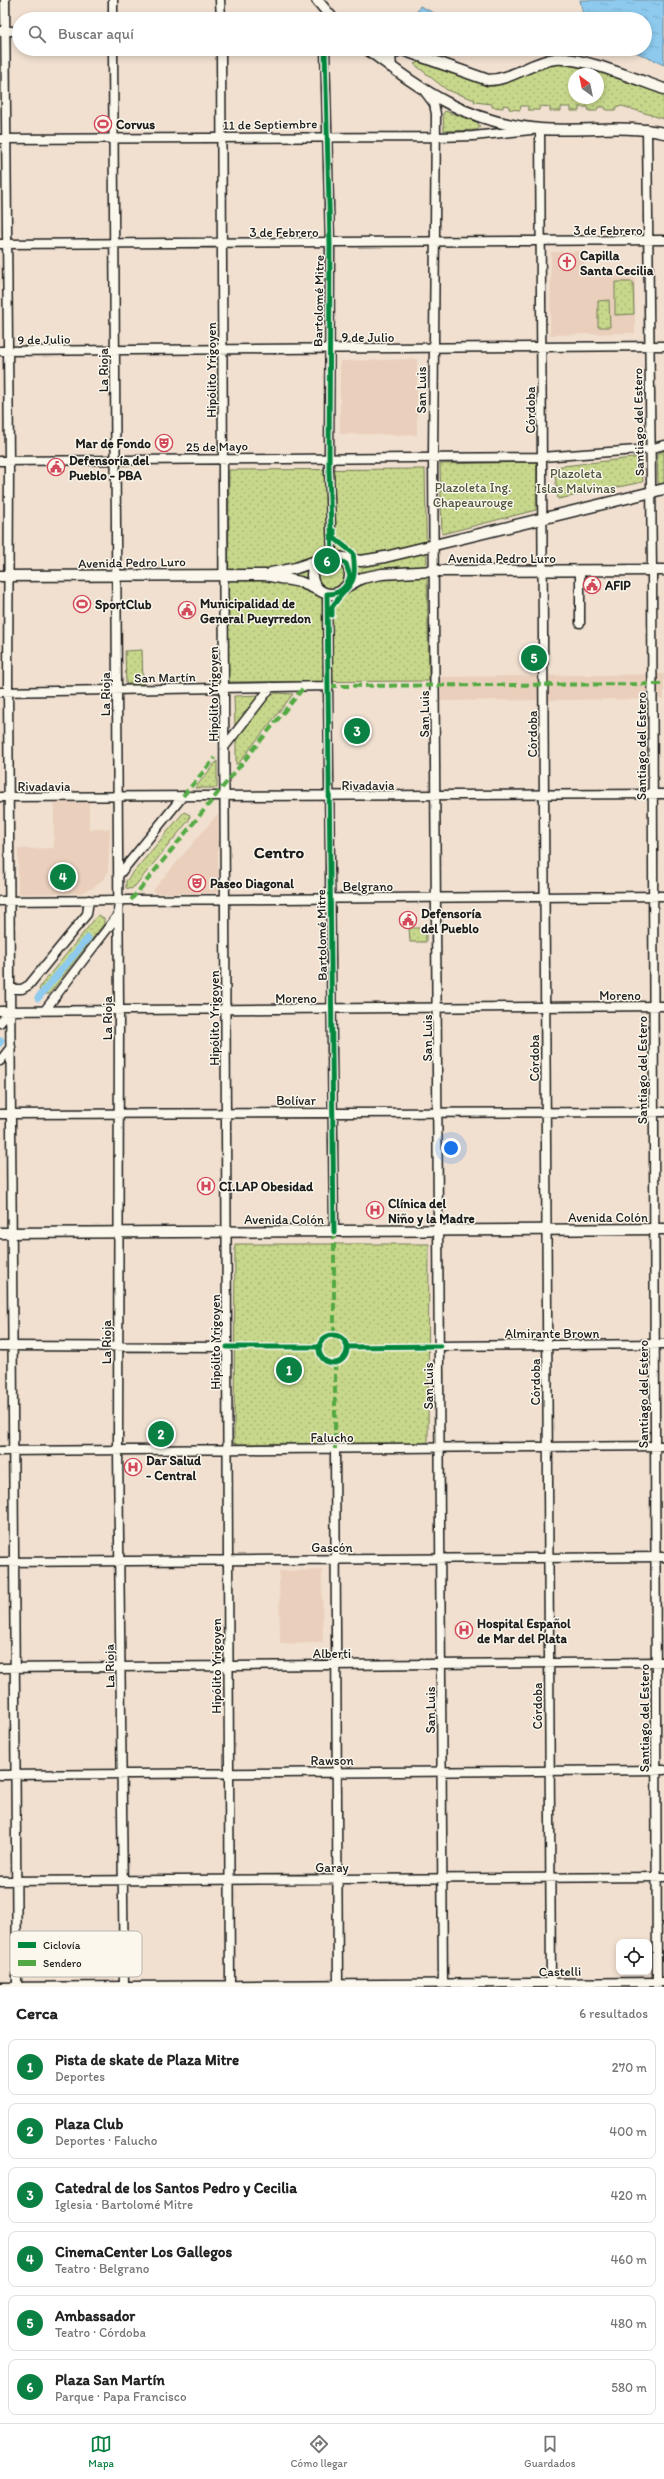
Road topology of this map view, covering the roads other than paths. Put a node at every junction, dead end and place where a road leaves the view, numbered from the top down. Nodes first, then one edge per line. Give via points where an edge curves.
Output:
1 (5, 0) edge
2 (113, 0) edge
3 (220, 0) edge
4 (317, 0) edge
5 (113, 12) edge
6 (221, 12) edge
7 (327, 12) edge
8 (3, 31) edge
9 (113, 56) edge
10 (221, 56) edge
11 (325, 56) edge
12 (376, 56) edge
13 (390, 56) edge
14 (420, 56) edge
15 (391, 67) junction
16 (664, 89) edge
17 (425, 92) junction
18 (540, 129) junction
19 (647, 129) junction
20 (664, 133) edge
21 (327, 136) junction
22 (222, 137) junction
23 (436, 137) junction
24 (114, 138) junction
25 (3, 139) edge
26 (648, 240) junction
27 (664, 240) edge
28 (541, 241) junction
29 (435, 242) junction
30 (222, 243) junction
31 (330, 243) junction
32 (4, 244) edge
33 (114, 244) junction
34 (649, 346) junction
35 (664, 346) edge
36 (541, 347) junction
37 (433, 348) junction
38 (223, 349) junction
39 (329, 349) junction
40 (115, 350) junction
41 (4, 351) edge
42 (664, 446) edge
43 (650, 449) junction
44 (434, 457) junction
45 (542, 457) junction
46 (224, 458) junction
47 (329, 458) junction
48 (116, 460) junction
49 (0, 461) edge
50 (9, 461) junction
51 (664, 489) edge
52 (651, 492) junction
53 (542, 518) junction
54 (435, 545) junction
55 (335, 557) junction
56 (385, 557) junction
57 (321, 559) junction
58 (580, 570) junction
59 (652, 570) junction
60 (664, 570) edge
61 (543, 571) junction
62 (435, 572) junction
63 (224, 574) junction
64 (382, 574) junction
65 (116, 575) junction
66 (265, 575) junction
67 (4, 576) edge
68 (344, 588) junction
69 (324, 592) junction
70 (580, 623) dead end
71 (329, 686) junction
72 (271, 687) junction
73 (225, 688) junction
74 (117, 689) junction
75 (4, 692) edge
76 (226, 745) junction
77 (653, 794) junction
78 (664, 794) edge
79 (437, 795) junction
80 (544, 795) junction
81 (118, 796) junction
82 (183, 796) junction
83 (226, 796) junction
84 (330, 796) junction
85 (4, 797) edge
86 (118, 876) junction
87 (653, 896) junction
88 (664, 896) edge
89 (545, 897) junction
90 (331, 898) junction
91 (437, 898) junction
92 (226, 899) junction
93 (89, 900) junction
94 (118, 900) junction
95 (0, 901) edge
96 (9, 901) junction
97 (118, 915) junction
98 (10, 989) junction
99 (654, 1006) junction
100 (664, 1006) edge
101 (546, 1007) junction
102 (332, 1008) junction
103 (439, 1008) junction
104 (226, 1009) junction
105 (45, 1010) junction
106 (119, 1010) junction
107 (0, 1011) edge
108 (10, 1011) junction
109 (0, 1023) edge
110 (11, 1047) junction
111 (0, 1061) edge
112 (439, 1111) junction
113 (226, 1112) junction
114 (333, 1112) junction
115 (546, 1112) junction
116 (654, 1112) junction
117 (664, 1112) edge
118 (0, 1114) edge
119 (12, 1114) junction
120 (118, 1114) junction
121 (546, 1230) junction
122 (659, 1230) edge
123 (440, 1231) junction
124 (334, 1232) junction
125 (0, 1233) edge
126 (12, 1233) junction
127 (118, 1233) junction
128 (227, 1233) junction
129 (655, 1344) junction
130 (664, 1344) edge
131 (547, 1345) junction
132 (0, 1346) edge
133 (13, 1346) junction
134 (118, 1346) junction
135 (440, 1346) junction
136 (227, 1347) junction
137 (660, 1446) edge
138 (548, 1447) junction
139 (335, 1449) junction
140 (440, 1449) junction
141 (118, 1450) junction
142 (227, 1450) junction
143 (0, 1451) edge
144 (13, 1451) junction
145 (660, 1557) edge
146 (441, 1558) junction
147 (548, 1558) junction
148 (335, 1559) junction
149 (227, 1560) junction
150 (120, 1561) junction
151 (0, 1562) edge
152 (14, 1562) junction
153 (660, 1662) edge
154 (549, 1663) junction
155 (441, 1664) junction
156 (336, 1665) junction
157 (228, 1666) junction
158 (15, 1667) junction
159 (121, 1667) junction
160 (0, 1668) edge
161 (660, 1770) edge
162 (550, 1771) junction
163 (336, 1772) junction
164 (442, 1772) junction
165 (229, 1773) junction
166 (122, 1774) junction
167 (0, 1775) edge
168 (16, 1775) junction
169 (660, 1877) edge
170 (443, 1878) junction
171 (550, 1878) junction
172 (337, 1879) junction
173 (123, 1880) junction
174 (230, 1880) junction
175 (0, 1881) edge
176 (17, 1881) junction
177 (17, 1931) edge
178 (123, 1931) edge
179 (660, 1984) edge
180 (551, 1985) edge
181 (124, 1986) edge
182 (230, 1986) edge
183 (338, 1986) edge
184 (443, 1986) edge
185 (0, 1987) edge
186 (17, 1987) edge

1 - 8 street
2 - 5 street
3 - 6 street
4 - 7 main road
8 - 25 street
9 - 24 street, La Rioja
10 - 22 street, Hipólito Yrigoyen
11 - 21 street, Bartolomé Mitre
12 - 15 main road
13 - 15 main road
14 - 16 main road via 488,80 499,79 558,59 596,66
15 - 17 main road
17 - 18 main road via 450,106 485,118
17 - 23 street, San Luis via 436,109
18 - 19 main road
18 - 23 street, 11 de Septiembre
18 - 28 street, Córdoba
19 - 20 main road
19 - 26 street, Santiago del Estero
21 - 22 street, 11 de Septiembre
21 - 23 street, 11 de Septiembre
21 - 31 street, Bartolomé Mitre
22 - 24 street, 11 de Septiembre
22 - 30 street, Hipólito Yrigoyen
23 - 29 street, San Luis
24 - 25 street, 11 de Septiembre
24 - 33 street, La Rioja
25 - 32 street
26 - 27 street, 3 de Febrero
26 - 28 street, 3 de Febrero
26 - 34 street, Santiago del Estero
28 - 29 street, 3 de Febrero
28 - 36 street, Córdoba
29 - 31 street, 3 de Febrero
29 - 37 street, San Luis
30 - 31 street, 3 de Febrero
30 - 33 street, 3 de Febrero
30 - 38 street, Hipólito Yrigoyen
31 - 39 street, Bartolomé Mitre
32 - 33 street, 3 de Febrero
32 - 41 street
33 - 40 street, La Rioja
34 - 35 street, 9 de Julio
34 - 36 street, 9 de Julio
34 - 43 street, Santiago del Estero
36 - 37 street, 9 de Julio
36 - 45 street, Córdoba
37 - 39 street, 9 de Julio
37 - 44 street, San Luis
38 - 39 street, 9 de Julio
38 - 40 street, 9 de Julio
38 - 46 street, Hipólito Yrigoyen
39 - 47 street, Bartolomé Mitre
40 - 41 street, 9 de Julio
40 - 48 street, La Rioja
41 - 50 street
42 - 43 street, 25 de Mayo
43 - 45 street, 25 de Mayo
43 - 52 street, Santiago del Estero
44 - 45 street, 25 de Mayo
44 - 47 street, 25 de Mayo
44 - 54 street, San Luis
45 - 53 street, Córdoba
46 - 47 street, 25 de Mayo
46 - 48 street, 25 de Mayo
46 - 63 street, Hipólito Yrigoyen
47 - 55 street, Bartolomé Mitre
48 - 50 street, 25 de Mayo
48 - 65 street, La Rioja
49 - 50 street, 25 de Mayo
50 - 67 street
51 - 52 main road
52 - 53 main road
52 - 59 street, Santiago del Estero
53 - 54 main road
53 - 61 street, Córdoba
54 - 56 main road
54 - 62 street, San Luis
55 - 56 main road via 361,561
55 - 57 main road
55 - 68 main road via 346,564 349,570 348,583
56 - 64 main road via 378,560 375,566 377,572
57 - 66 main road, Avenida Pedro Luro
57 - 69 main road via 313,567 312,580
58 - 59 main road, Avenida Pedro Luro
58 - 61 main road, Avenida Pedro Luro
58 - 70 street
59 - 60 main road, Avenida Pedro Luro
59 - 77 street, Santiago del Estero
61 - 62 main road, Avenida Pedro Luro
61 - 80 street, Córdoba
62 - 64 main road, Avenida Pedro Luro
62 - 79 street, San Luis
63 - 65 main road, Avenida Pedro Luro
63 - 66 main road, Avenida Pedro Luro
63 - 73 street, Hipólito Yrigoyen
64 - 68 main road, Avenida Pedro Luro via 362,578
65 - 67 main road, Avenida Pedro Luro
65 - 74 street, La Rioja
66 - 69 main road, Avenida Pedro Luro via 300,582
67 - 75 street
68 - 69 main road via 339,592
69 - 71 street, Bartolomé Mitre
71 - 72 street, San Martín
71 - 84 street, Bartolomé Mitre
72 - 73 street, San Martín
72 - 76 street
73 - 74 street, San Martín
73 - 76 street, Hipólito Yrigoyen
74 - 75 street, San Martín
74 - 81 street, La Rioja
75 - 85 street
76 - 83 street, Hipólito Yrigoyen
77 - 78 street, Rivadavia
77 - 80 street, Rivadavia
77 - 87 street, Santiago del Estero
79 - 80 street, Rivadavia
79 - 84 street, Rivadavia
79 - 91 street, San Luis
80 - 89 street, Córdoba
81 - 82 street, Rivadavia
81 - 85 street, Rivadavia
81 - 86 street, La Rioja
82 - 83 street, Rivadavia
82 - 86 street
83 - 84 street, Rivadavia
83 - 92 street, Hipólito Yrigoyen
84 - 90 street, Bartolomé Mitre
85 - 96 street
86 - 94 street, La Rioja
87 - 88 street, Belgrano
87 - 89 street, Belgrano
87 - 99 street, Santiago del Estero
89 - 91 street, Belgrano
89 - 101 street, Córdoba
90 - 91 street, Belgrano
90 - 92 street, Belgrano
90 - 102 street, Bartolomé Mitre
91 - 103 street, San Luis
92 - 94 street, Belgrano
92 - 104 street, Hipólito Yrigoyen
93 - 94 street, Belgrano
93 - 96 street, Belgrano
93 - 98 street via 87,914 29,985 22,989
94 - 97 street, La Rioja
95 - 96 street, Belgrano
96 - 98 street
97 - 105 street
97 - 106 street, La Rioja
98 - 108 street
99 - 100 street, Moreno
99 - 101 street, Moreno
99 - 116 street, Santiago del Estero
101 - 103 street, Moreno
101 - 115 street, Córdoba
102 - 103 street, Moreno
102 - 104 street, Moreno
102 - 114 street, Bartolomé Mitre
103 - 112 street, San Luis
104 - 106 street, Moreno
104 - 113 street, Hipólito Yrigoyen
105 - 106 street, Moreno
105 - 108 street, Moreno
106 - 120 street, La Rioja
107 - 108 street, Moreno
108 - 109 street
108 - 110 street
110 - 111 street
110 - 119 street
112 - 114 street, Bolívar
112 - 115 street, Bolívar
112 - 123 street, San Luis
113 - 114 street, Bolívar
113 - 120 street, Bolívar
113 - 128 street, Hipólito Yrigoyen
114 - 124 street, Bartolomé Mitre
115 - 116 street, Bolívar
115 - 121 street, Córdoba
116 - 117 street, Bolívar
116 - 122 street, Santiago del Estero
118 - 119 street, Bolívar
119 - 120 street, Bolívar
119 - 126 street
120 - 127 street, La Rioja
121 - 122 main road, Avenida Colón
121 - 123 main road, Avenida Colón
121 - 131 street, Córdoba
122 - 129 street, Santiago del Estero
123 - 124 main road, Avenida Colón
123 - 135 street, San Luis
124 - 128 main road, Avenida Colón
125 - 126 main road, Avenida Colón
126 - 127 main road, Avenida Colón
126 - 133 street
127 - 128 main road, Avenida Colón
127 - 134 street, La Rioja
128 - 136 street, Hipólito Yrigoyen
129 - 130 street, Almirante Brown
129 - 131 street, Almirante Brown
129 - 137 street, Santiago del Estero
131 - 135 street, Almirante Brown
131 - 138 street, Córdoba
132 - 133 street
133 - 134 street
133 - 144 street
134 - 136 street
134 - 141 street, La Rioja
135 - 140 street, San Luis
136 - 142 street, Hipólito Yrigoyen
137 - 138 street, Falucho
137 - 145 street, Santiago del Estero
138 - 140 street, Falucho
138 - 147 street, Córdoba
139 - 140 street, Falucho
139 - 142 street, Falucho
139 - 148 street
140 - 146 street, San Luis
141 - 142 street, Falucho
141 - 144 street, Falucho
141 - 150 street, La Rioja
142 - 149 street, Hipólito Yrigoyen
143 - 144 street, Falucho
144 - 152 street
145 - 147 street, Gascón
145 - 153 street, Santiago del Estero
146 - 147 street, Gascón
146 - 148 street, Gascón
146 - 155 street, San Luis
147 - 154 street, Córdoba
148 - 149 street, Gascón
148 - 156 street
149 - 150 street, Gascón
149 - 157 street, Hipólito Yrigoyen
150 - 152 street, Gascón
150 - 159 street, La Rioja
151 - 152 street, Gascón
152 - 158 street
153 - 154 street, Alberti
153 - 161 street, Santiago del Estero
154 - 155 street, Alberti
154 - 162 street, Córdoba
155 - 156 street, Alberti
155 - 164 street, San Luis
156 - 157 street, Alberti
156 - 163 street
157 - 159 street, Alberti
157 - 165 street, Hipólito Yrigoyen
158 - 159 street, Alberti
158 - 160 street, Alberti
158 - 168 street
159 - 166 street, La Rioja
161 - 162 street, Rawson
161 - 169 street, Santiago del Estero
162 - 164 street, Rawson
162 - 171 street, Córdoba
163 - 164 street, Rawson
163 - 165 street, Rawson
163 - 172 street
164 - 170 street, San Luis
165 - 166 street, Rawson
165 - 174 street, Hipólito Yrigoyen
166 - 168 street, Rawson
166 - 173 street, La Rioja
167 - 168 street, Rawson
168 - 176 street
169 - 171 street, Garay
169 - 179 street, Santiago del Estero
170 - 171 street, Garay
170 - 172 street, Garay
170 - 184 street, San Luis
171 - 180 street, Córdoba
172 - 174 street, Garay
172 - 183 street
173 - 174 street, Garay
173 - 176 street, Garay
173 - 178 street, La Rioja
174 - 182 street, Hipólito Yrigoyen
175 - 176 street, Garay
176 - 177 street
179 - 180 street, Castelli
180 - 184 street, Castelli
181 - 182 street, Castelli
181 - 186 street, Castelli
182 - 183 street, Castelli
183 - 184 street, Castelli
185 - 186 street, Castelli

